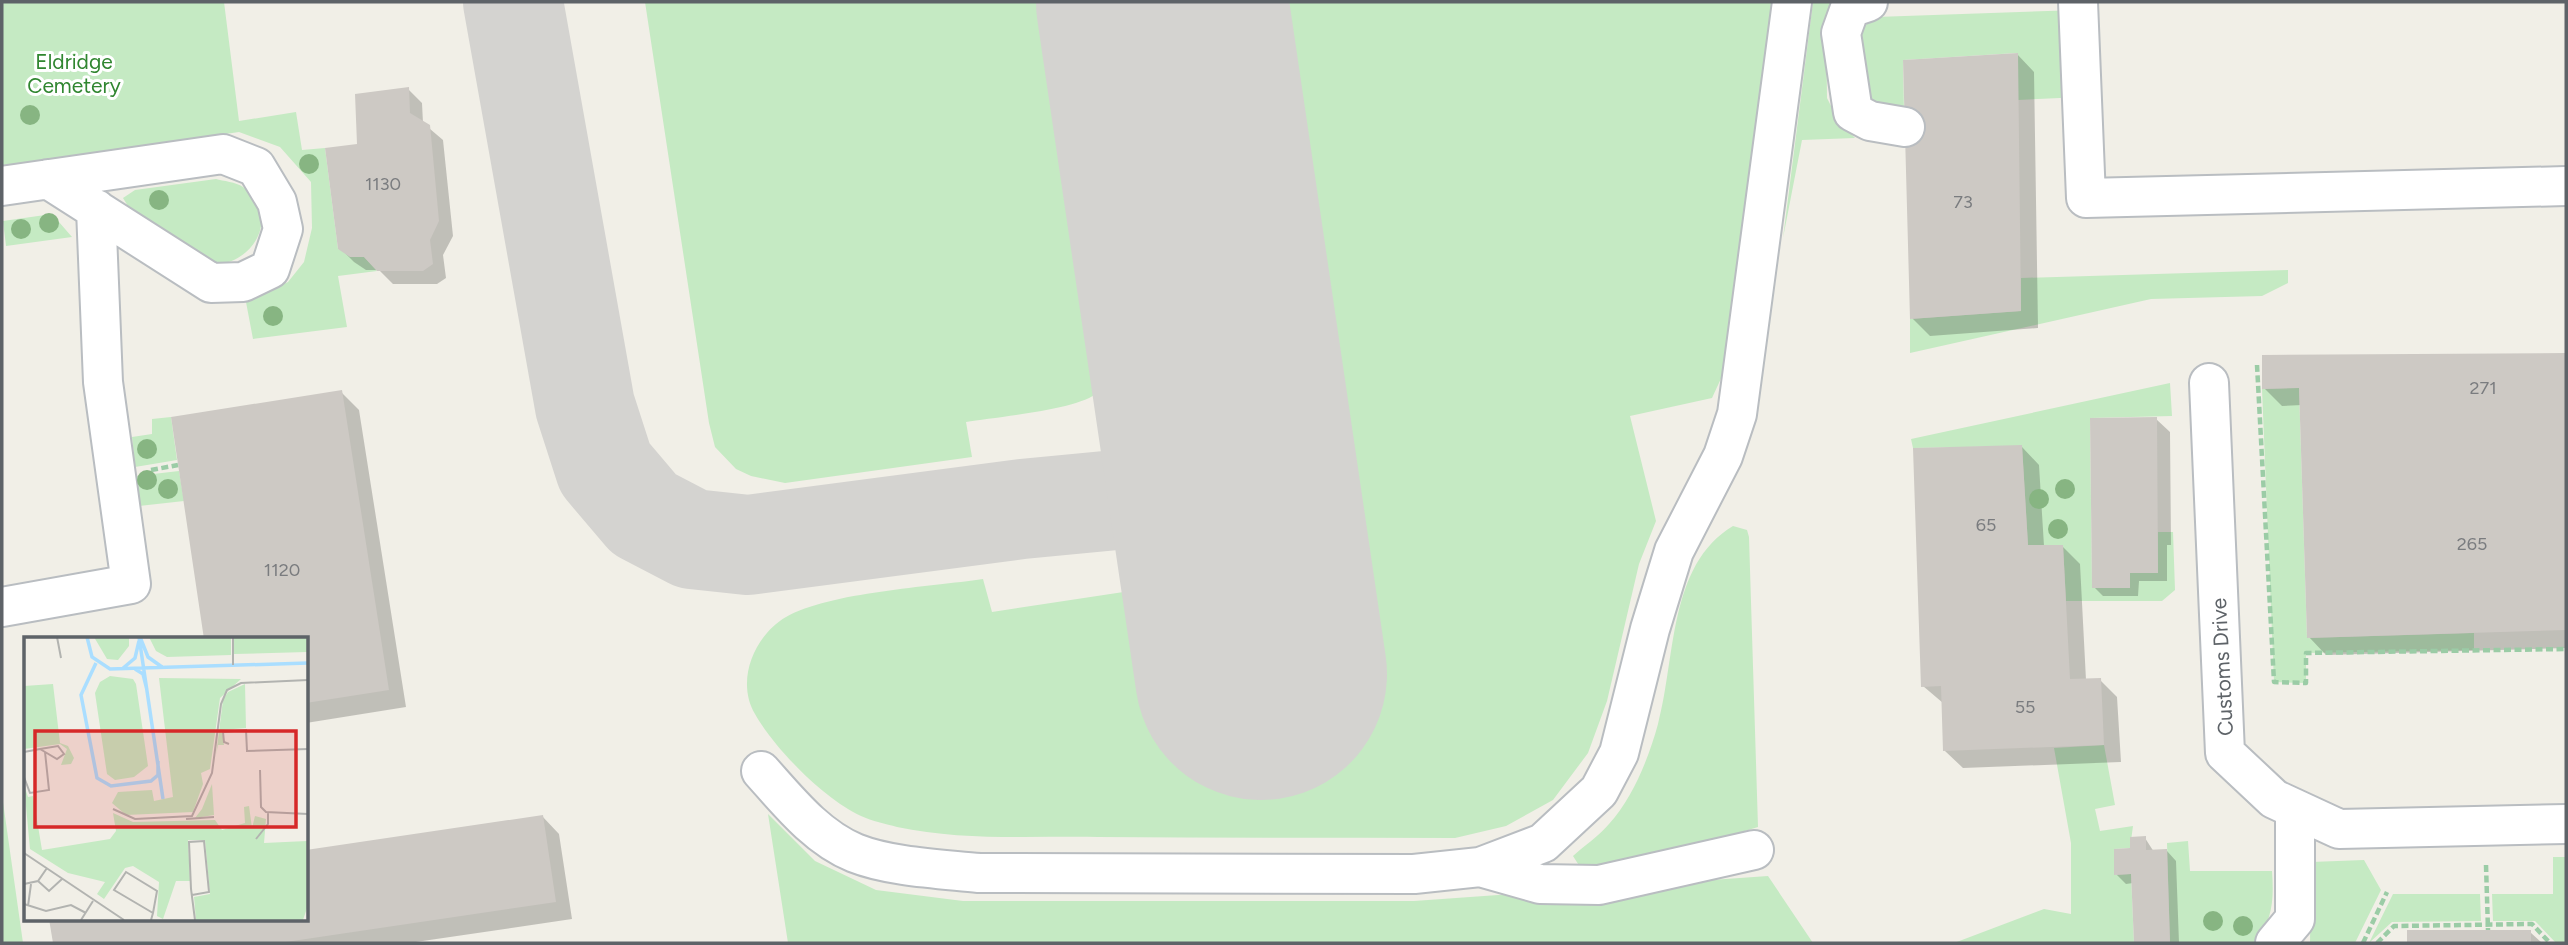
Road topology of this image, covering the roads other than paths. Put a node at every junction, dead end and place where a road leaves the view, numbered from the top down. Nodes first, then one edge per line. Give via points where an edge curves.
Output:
1 (1792, 2) edge
2 (1868, 2) edge
3 (2078, 2) edge
4 (1905, 127) dead end
5 (48, 179) junction
6 (2, 186) edge
7 (2566, 186) edge
8 (96, 209) junction
9 (2209, 383) dead end
10 (2, 607) edge
11 (761, 771) dead end
12 (2295, 809) junction
13 (2566, 824) edge
14 (1754, 850) dead end
15 (1480, 867) junction
16 (2289, 935) edge

1 - 15 lane via 1737,414 1723,456 1674,551 1619,753 1599,791 1543,843
2 - 4 lane via 1850,8 1841,33 1853,112 1870,121
3 - 7 lane via 2086,198
5 - 6 lane
5 - 8 lane
5 - 8 lane via 223,154 256,167 277,202 283,229 270,269 243,282 211,283
8 - 10 lane via 103,382 131,584
9 - 12 lane, Customs Drive via 2225,753 2274,799
11 - 15 lane via 803,818 855,853 914,866 979,873 1414,874
12 - 13 lane, Customs Drive via 2339,829
12 - 16 lane
14 - 15 lane via 1599,885 1540,884

